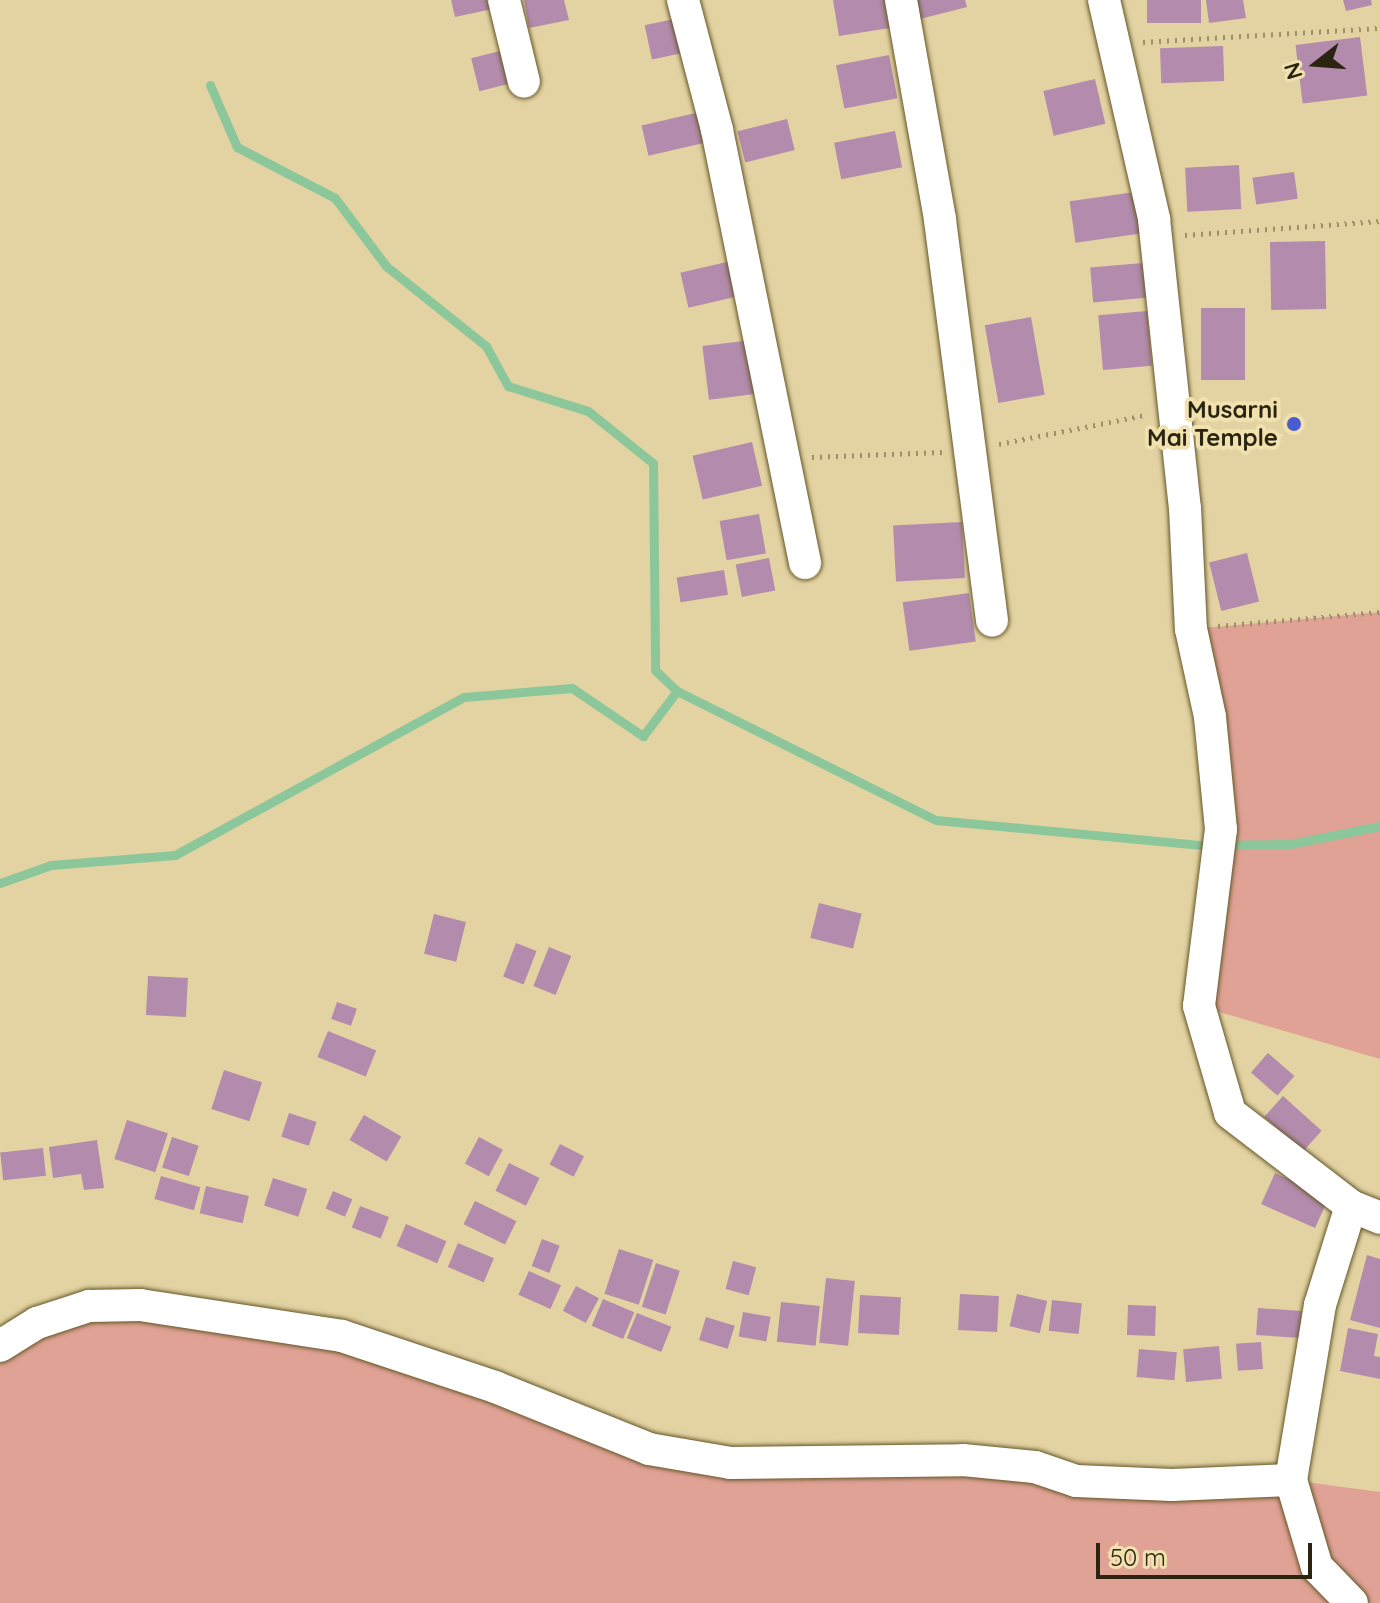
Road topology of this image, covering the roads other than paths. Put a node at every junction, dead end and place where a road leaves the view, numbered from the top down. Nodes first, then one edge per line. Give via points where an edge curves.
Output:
1 (504, 0) edge
2 (683, 0) edge
3 (901, 0) edge
4 (1104, 0) edge
5 (524, 82) dead end
6 (805, 563) dead end
7 (992, 621) dead end
8 (1366, 1212) edge
9 (0, 1346) edge
10 (1291, 1480) junction
11 (1352, 1603) edge

1 - 5 street
2 - 6 street via 717,130
3 - 7 street via 940,220
4 - 8 street via 1156,237 1185,508 1191,629 1210,717 1221,829 1199,1006 1230,1113
8 - 10 street via 1320,1305
9 - 10 street via 37,1323 89,1306 140,1305 342,1336 495,1387 649,1449 731,1463 963,1460 1035,1467 1076,1481 1172,1485
10 - 11 street via 1317,1567

